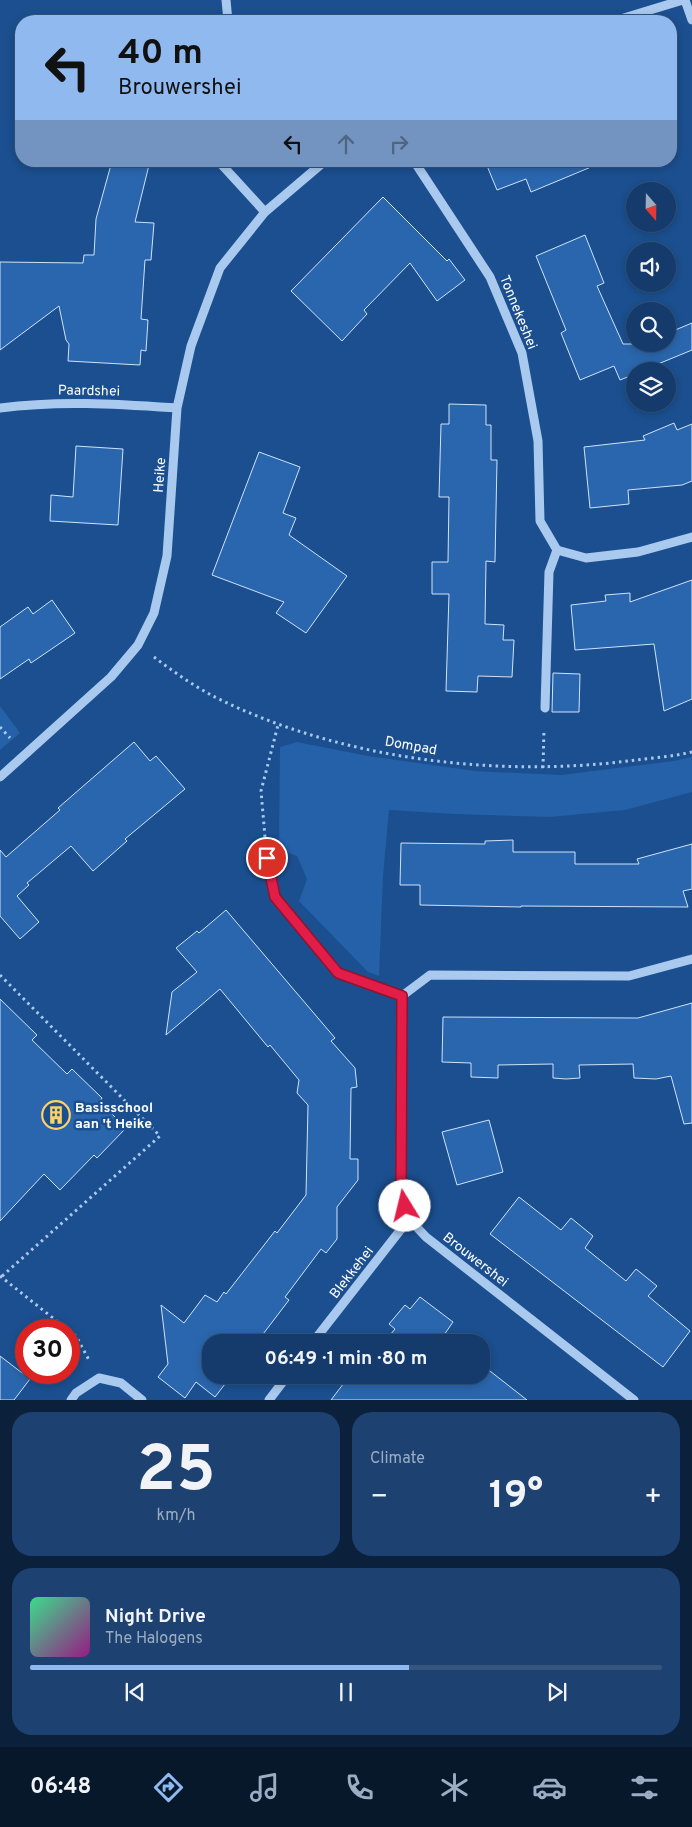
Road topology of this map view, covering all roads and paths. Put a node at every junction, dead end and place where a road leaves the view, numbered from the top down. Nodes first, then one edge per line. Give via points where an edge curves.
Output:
1 (226, 0) edge
2 (684, 0) edge
3 (227, 15) edge
4 (634, 15) edge
5 (692, 20) edge
6 (225, 167) edge
7 (318, 167) edge
8 (418, 167) edge
9 (265, 212) junction
10 (0, 408) edge
11 (177, 408) junction
12 (692, 537) edge
13 (557, 550) junction
14 (138, 645) junction
15 (545, 708) joint
16 (278, 725) junction
17 (692, 752) edge
18 (543, 768) junction
19 (0, 778) edge
20 (267, 858) joint
21 (692, 959) edge
22 (0, 975) edge
23 (402, 996) junction
24 (409, 1219) junction
25 (0, 1276) edge
26 (55, 1319) edge
27 (320, 1334) edge
28 (80, 1343) edge
29 (99, 1378) junction
30 (281, 1384) edge
31 (71, 1400) edge
32 (142, 1400) edge
33 (269, 1400) edge
34 (634, 1400) edge

1 - 3 street
2 - 4 street
2 - 5 street
6 - 9 street
7 - 9 street, Heike
8 - 13 street, Tonnekeshei via 490,277 522,353 538,441 540,521
9 - 11 street, Heike via 220,268 191,346
10 - 11 street, Paardshei via 36,403 88,402
11 - 14 street, Heike via 166,556 154,613
12 - 13 street via 638,552 586,558
13 - 15 street via 549,572
14 - 16 path, Dompad via 210,694
14 - 19 street, Heike via 112,677
15 - 18 path
16 - 18 path, Dompad via 356,747 448,763
16 - 20 path via 261,791
17 - 18 path, Dompad via 591,766
20 - 23 street via 275,897 338,973
21 - 23 street via 629,976 430,975
22 - 25 path via 160,1136
23 - 24 street, Brouwershei via 401,1194
24 - 27 street, Blekkehei
24 - 34 street, Brouwershei via 426,1237
25 - 26 path
28 - 29 path
29 - 31 street
29 - 32 street via 121,1384
30 - 33 street

